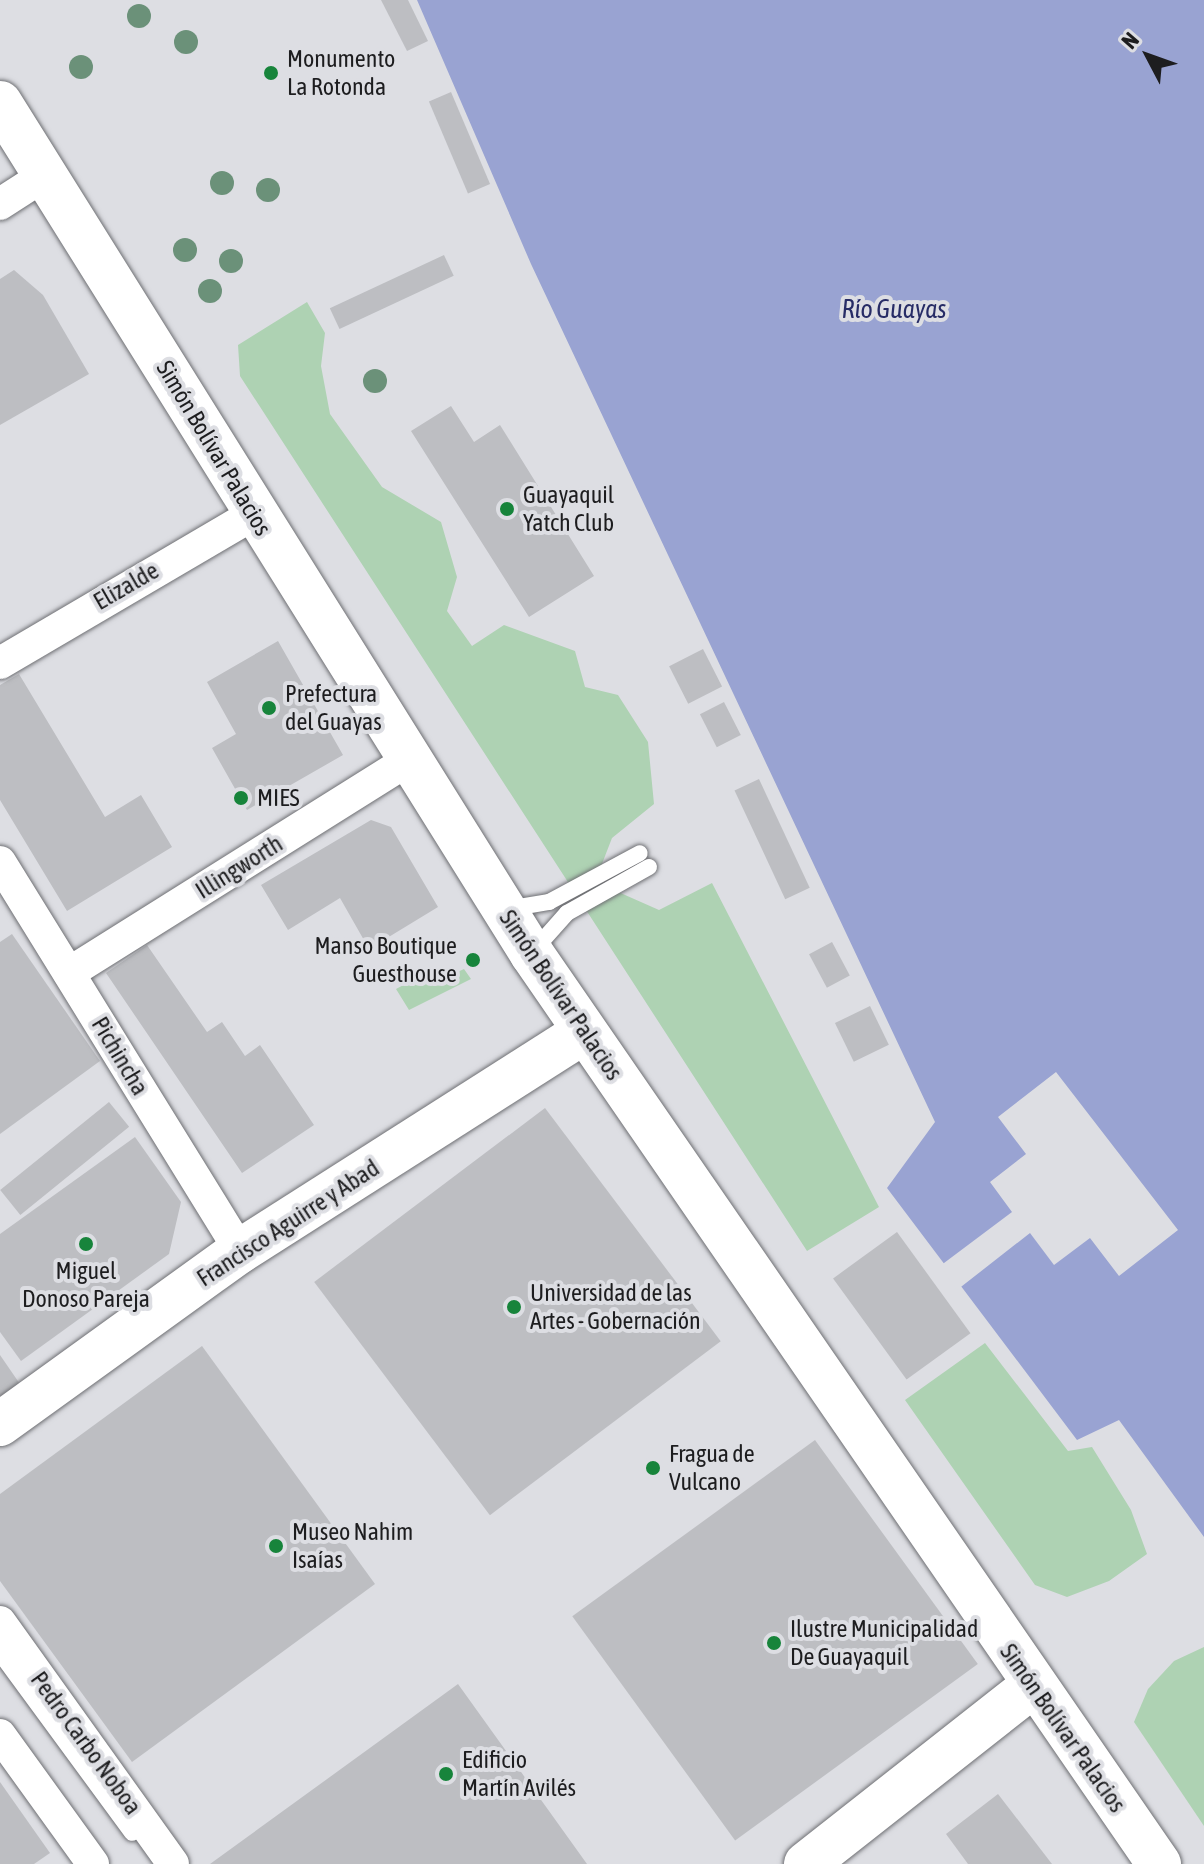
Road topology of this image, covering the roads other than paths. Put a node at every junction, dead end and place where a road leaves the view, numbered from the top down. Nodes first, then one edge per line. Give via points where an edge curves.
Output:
1 (0, 103) edge
2 (45, 175) junction
3 (0, 204) edge
4 (254, 514) junction
5 (0, 663) edge
6 (408, 760) junction
7 (640, 853) dead end
8 (649, 867) dead end
9 (3, 873) edge
10 (503, 910) junction
11 (532, 954) junction
12 (69, 973) junction
13 (584, 1032) junction
14 (240, 1251) junction
15 (0, 1424) edge
16 (0, 1622) edge
17 (0, 1653) edge
18 (1032, 1686) junction
19 (0, 1735) edge
20 (93, 1864) edge
21 (153, 1864) edge
22 (173, 1864) edge
23 (806, 1864) edge
24 (1159, 1864) edge

1 - 2 main road, Simón Bolívar Palacios
2 - 3 street
2 - 4 main road, Simón Bolívar Palacios
4 - 5 street, Elizalde
4 - 6 main road, Simón Bolívar Palacios
6 - 10 main road, Simón Bolívar Palacios
6 - 12 street, Illingworth
7 - 10 lane via 549,902
8 - 11 lane via 567,913
9 - 12 street, Pichincha
10 - 11 main road, Simón Bolívar Palacios
11 - 13 main road, Simón Bolívar Palacios
12 - 14 street, Pichincha
13 - 14 main road, Francisco Aguirre y Abad
13 - 18 main road, Simón Bolívar Palacios
14 - 15 main road, Francisco Aguirre y Abad
16 - 22 street, Pedro Carbo Noboa
17 - 21 lane, Pedro Carbo Noboa
18 - 23 main road
18 - 24 main road, Simón Bolívar Palacios
19 - 20 street

